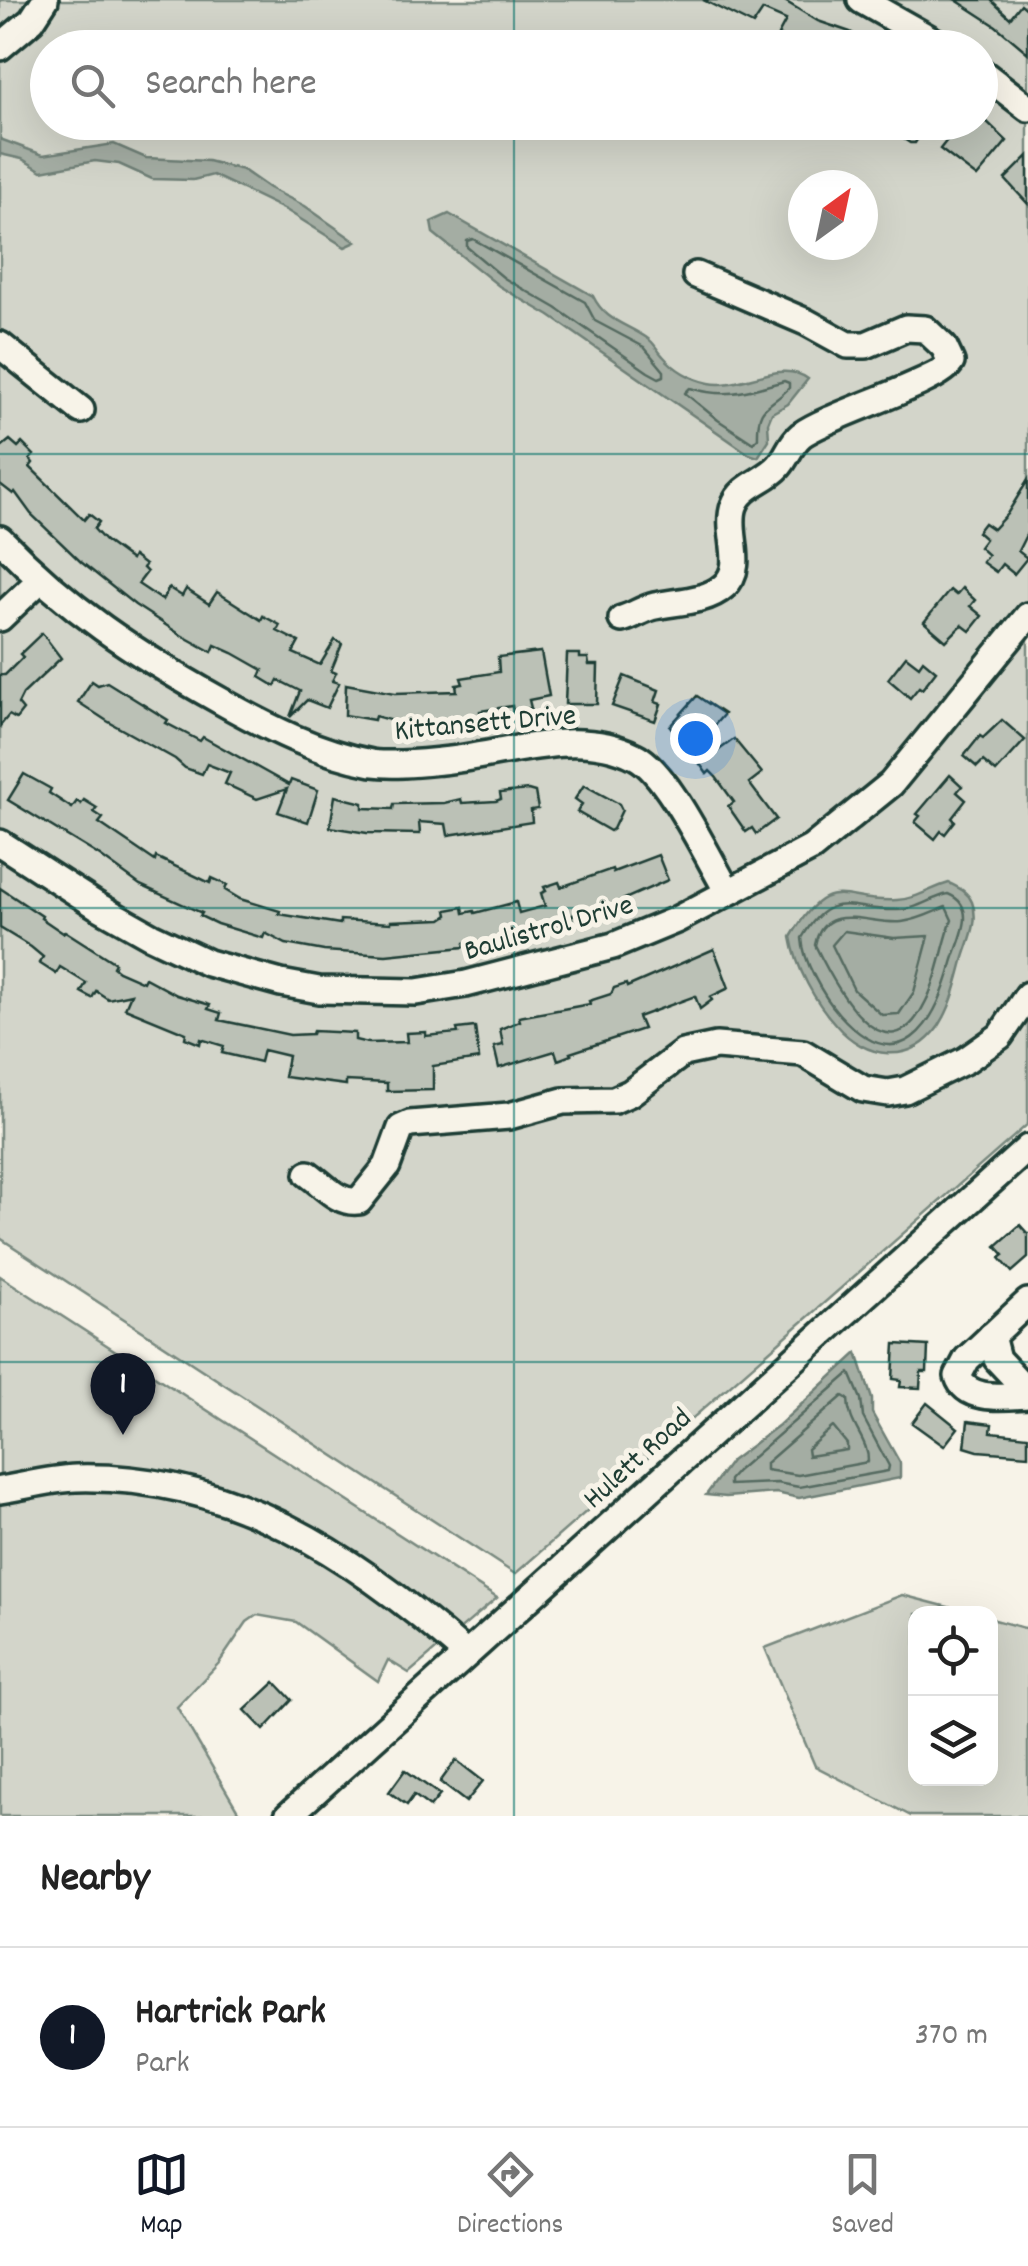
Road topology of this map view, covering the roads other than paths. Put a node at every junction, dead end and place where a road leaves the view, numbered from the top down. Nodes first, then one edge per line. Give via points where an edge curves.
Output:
1 (45, 0) edge
2 (862, 0) edge
3 (914, 30) edge
4 (0, 47) edge
5 (998, 85) edge
6 (1028, 108) edge
7 (696, 274) dead end
8 (0, 345) edge
9 (81, 410) dead end
10 (0, 539) edge
11 (40, 580) junction
12 (1028, 616) edge
13 (0, 618) edge
14 (622, 618) dead end
15 (0, 842) edge
16 (728, 892) junction
17 (1028, 995) edge
18 (1028, 1148) edge
19 (308, 1174) dead end
20 (1028, 1302) edge
21 (991, 1336) junction
22 (1028, 1394) edge
23 (0, 1490) edge
24 (466, 1654) junction
25 (288, 1816) edge

1 - 4 street
2 - 3 street
5 - 6 street
7 - 14 street via 848,345 925,329 951,362 948,370 862,404 792,443 780,464 734,506 735,568 721,589
8 - 9 street
10 - 11 street, Kittansett Drive
11 - 13 street
11 - 16 street, Kittansett Drive via 142,656 297,741 374,764 568,742 633,755 657,773
12 - 16 street, Baulistrol Drive via 891,784 812,848
15 - 16 street, Baulistrol Drive via 110,912 208,963 318,990 416,992 466,984 613,946
17 - 19 street via 1000,1036 906,1090 863,1089 802,1053 700,1048 614,1100 564,1100 509,1116 401,1128 386,1166 359,1201 340,1199
18 - 24 street, Hulett Road
20 - 21 street
21 - 22 street via 997,1359
21 - 22 street via 960,1368 960,1384 979,1394
23 - 24 street via 73,1478 148,1481 240,1504 340,1557
24 - 25 street, Hulett Road

